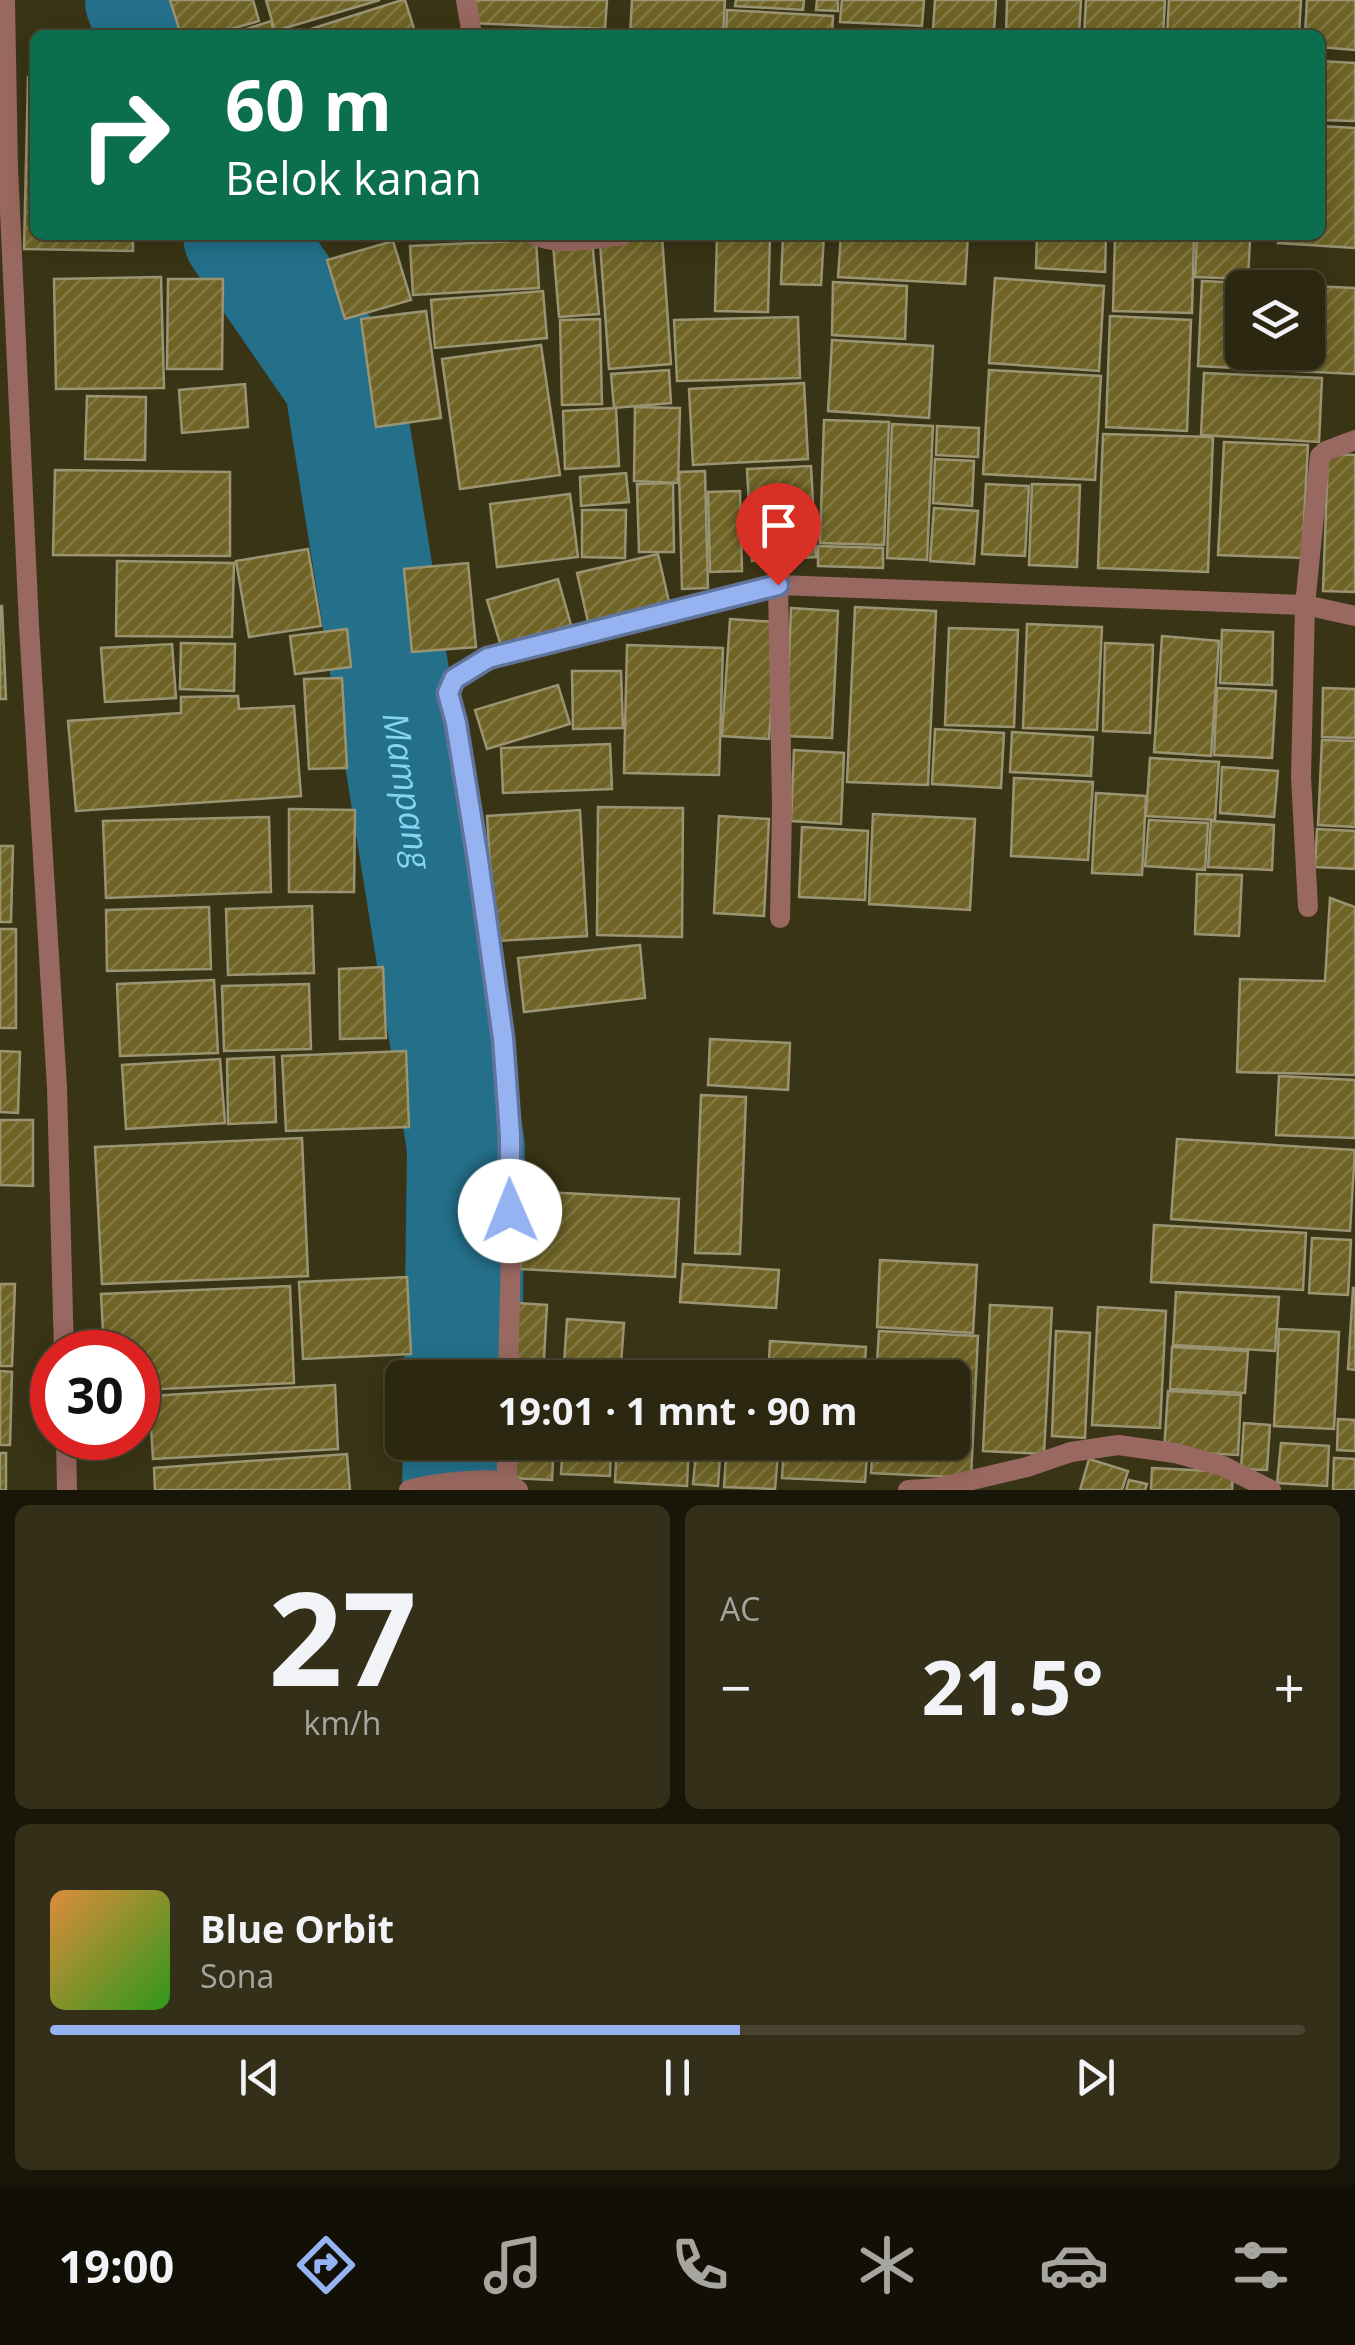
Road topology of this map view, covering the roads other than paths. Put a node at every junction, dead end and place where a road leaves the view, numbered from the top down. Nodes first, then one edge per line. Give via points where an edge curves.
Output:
1 (6, 0) edge
2 (466, 0) edge
3 (471, 30) edge
4 (1355, 440) edge
5 (778, 585) junction
6 (1305, 605) junction
7 (1355, 616) edge
8 (1308, 907) dead end
9 (780, 918) dead end
10 (63, 1330) edge
11 (508, 1360) edge
12 (67, 1460) edge
13 (509, 1460) edge
14 (512, 1486) edge
15 (417, 1487) edge
16 (68, 1490) edge
17 (908, 1490) edge
18 (1271, 1490) edge

1 - 10 street via 8,188 57,1088
2 - 3 street
4 - 6 street via 1320,456
5 - 6 street
5 - 9 street
5 - 11 street via 488,658 454,679 448,693 503,1038 510,1135
6 - 7 street
6 - 8 street
12 - 16 street
13 - 14 street
14 - 15 street
17 - 18 street via 1118,1445 1223,1466

